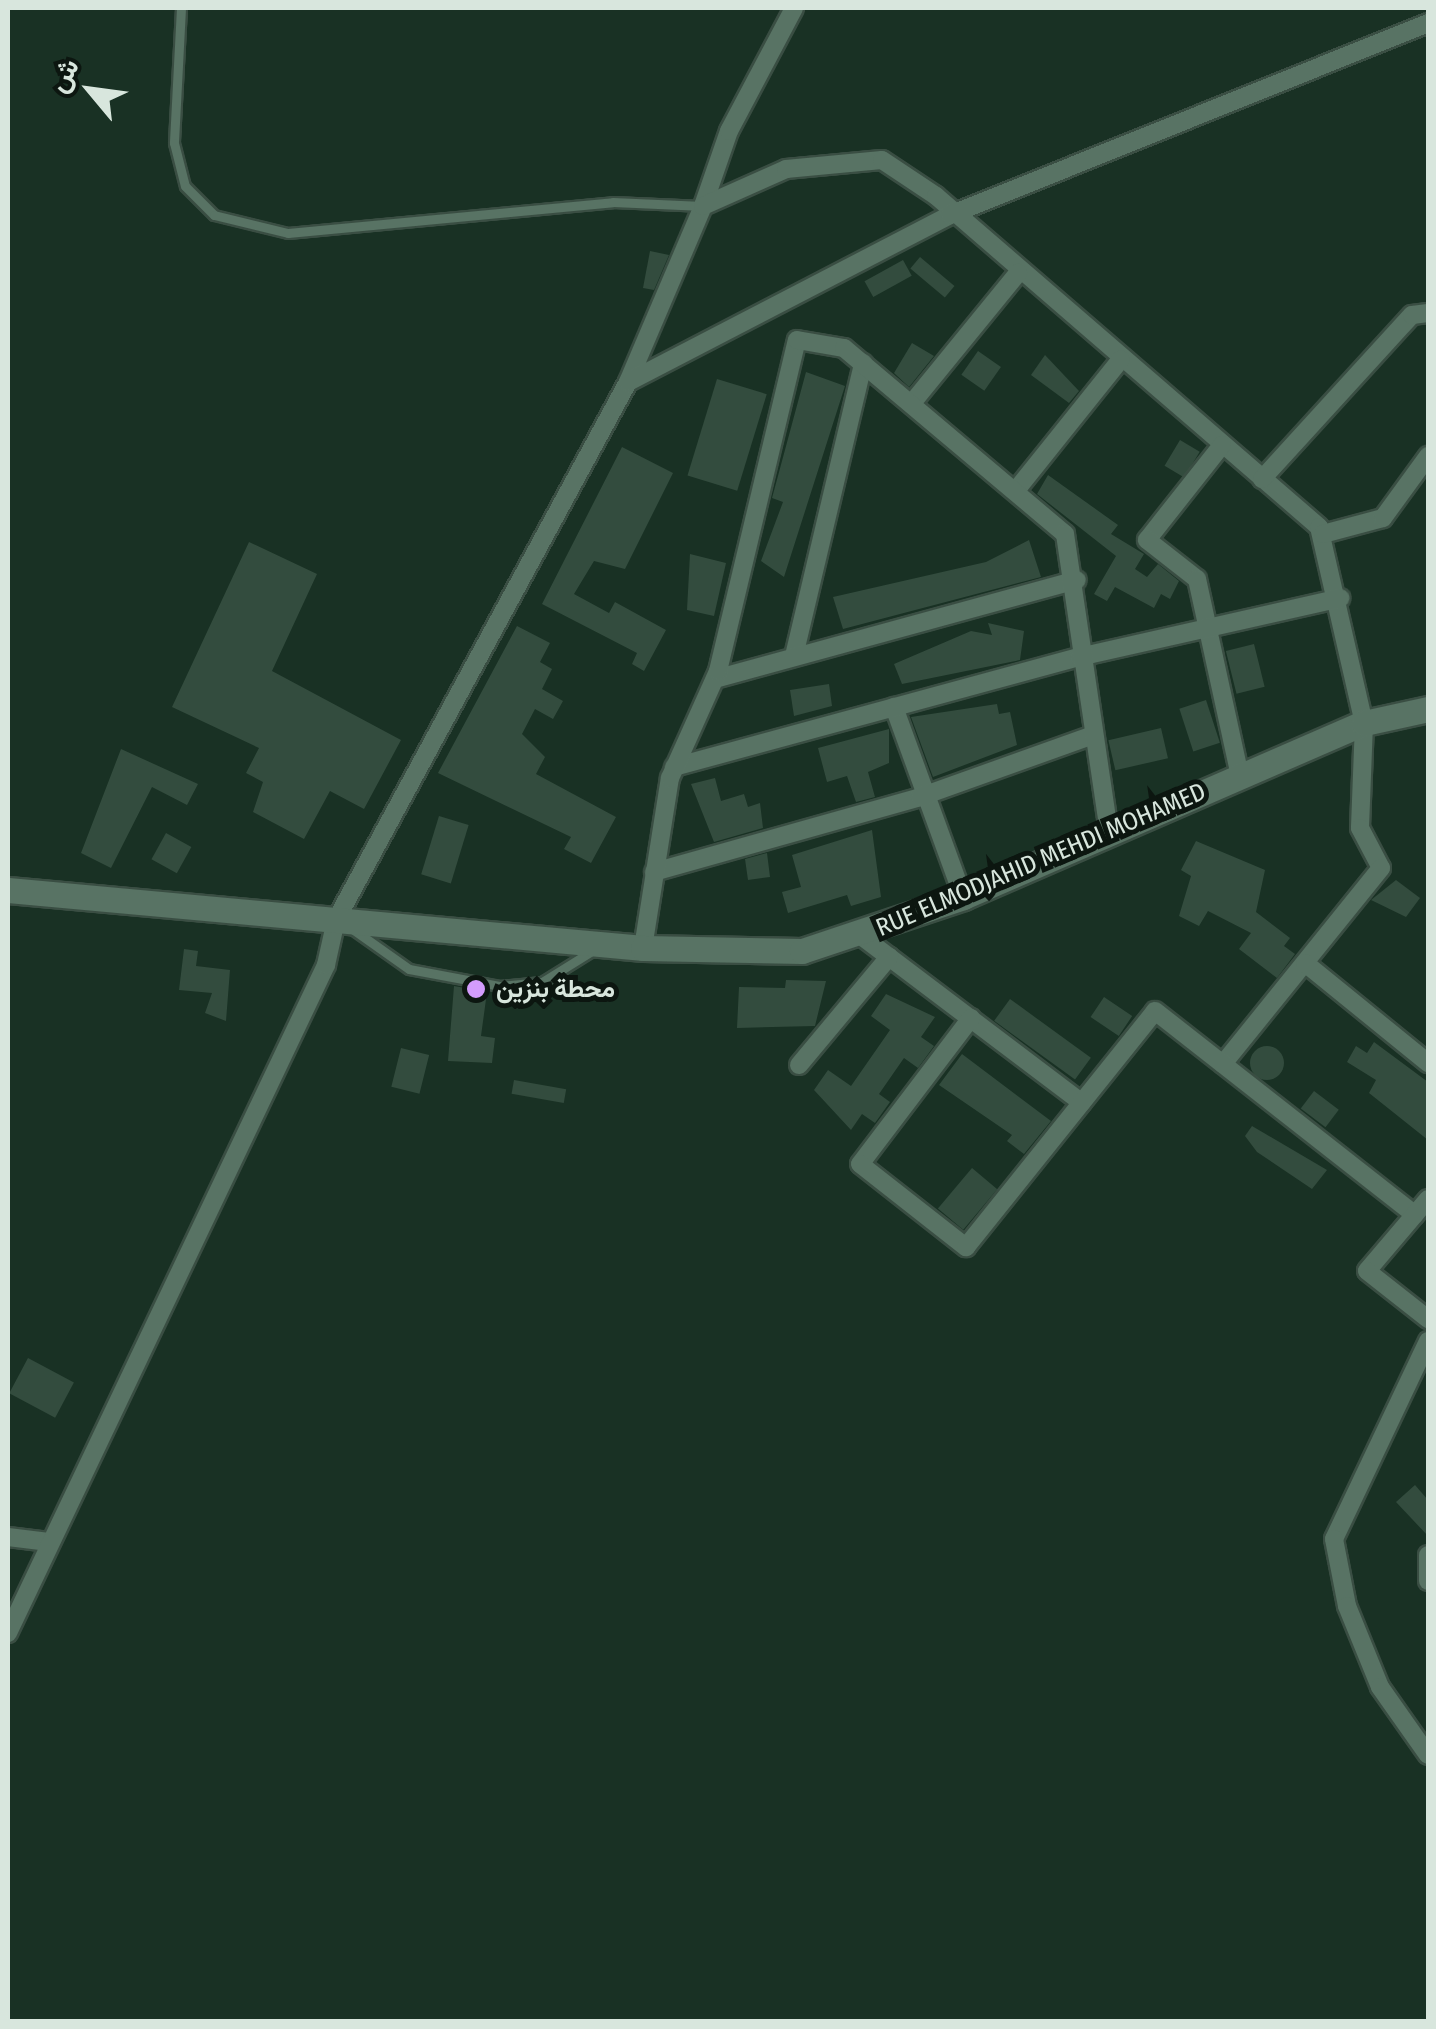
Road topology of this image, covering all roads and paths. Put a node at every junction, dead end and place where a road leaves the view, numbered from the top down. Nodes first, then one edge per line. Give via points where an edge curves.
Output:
1 (181, 8) edge
2 (794, 8) edge
3 (1428, 23) edge
4 (703, 206) junction
5 (950, 215) junction
6 (1018, 273) junction
7 (1428, 312) edge
8 (1120, 359) junction
9 (863, 363) junction
10 (628, 382) junction
11 (912, 403) junction
12 (1222, 445) junction
13 (1428, 456) edge
14 (1262, 479) junction
15 (1017, 489) junction
16 (1323, 534) junction
17 (1077, 580) junction
18 (1340, 598) junction
19 (1209, 627) junction
20 (794, 656) junction
21 (1079, 656) junction
22 (715, 680) junction
23 (894, 707) junction
24 (1428, 709) edge
25 (1364, 723) junction
26 (1093, 736) junction
27 (674, 767) junction
28 (1240, 776) junction
29 (920, 797) junction
30 (1109, 832) junction
31 (654, 872) junction
32 (8, 890) edge
33 (963, 898) junction
34 (338, 920) junction
35 (860, 935) junction
36 (600, 944) junction
37 (643, 948) junction
38 (889, 957) junction
39 (1305, 963) junction
40 (971, 1018) junction
41 (1428, 1063) edge
42 (1223, 1064) junction
43 (798, 1065) dead end
44 (1082, 1102) junction
45 (1428, 1199) edge
46 (1415, 1215) junction
47 (1428, 1319) edge
48 (1428, 1342) edge
49 (8, 1537) edge
50 (47, 1542) junction
51 (1428, 1555) edge
52 (1428, 1581) edge
53 (8, 1633) edge
54 (1428, 1754) edge

1 - 4 lane via 174,143 185,186 214,215 288,233 613,202
2 - 4 street via 729,130
3 - 5 street
4 - 5 street via 786,169 840,158 907,173
4 - 10 street
5 - 6 street
5 - 10 street
6 - 8 street
6 - 11 street
7 - 14 street via 1412,316
8 - 12 street
8 - 15 street
9 - 11 street
9 - 20 street
9 - 22 street via 844,348 797,340
10 - 34 street
11 - 15 street
12 - 14 street
12 - 19 street via 1147,540 1197,579
13 - 16 street via 1383,518
14 - 16 street
15 - 17 street via 1065,534
16 - 18 street
17 - 20 street
17 - 21 street
18 - 19 street
18 - 25 street
19 - 21 street
19 - 28 street
20 - 22 street
21 - 23 street
21 - 26 street
22 - 27 street
23 - 27 street
23 - 29 street
24 - 25 main road, RUE ELMODJAHID MEHDI MOHAMED
25 - 28 main road, RUE ELMODJAHID MEHDI MOHAMED
25 - 39 street via 1360,828 1381,868
26 - 29 street
26 - 30 street
27 - 31 street
28 - 30 main road, RUE ELMODJAHID MEHDI MOHAMED
29 - 31 street
29 - 33 street
30 - 33 main road, RUE ELMODJAHID MEHDI MOHAMED
31 - 37 street
32 - 34 main road, RUE ELMODJAHID MEHDI MOHAMED
33 - 35 main road, RUE ELMODJAHID MEHDI MOHAMED
34 - 36 main road, RUE ELMODJAHID MEHDI MOHAMED
34 - 36 lane via 410,969 500,986 573,970
34 - 50 street via 326,965
35 - 37 main road, RUE ELMODJAHID MEHDI MOHAMED via 802,951
35 - 38 street
36 - 37 main road, RUE ELMODJAHID MEHDI MOHAMED
38 - 40 street
38 - 43 street
39 - 41 street
39 - 42 street
40 - 44 street
40 - 44 street via 860,1164 966,1247
42 - 44 street via 1155,1011
42 - 46 street
45 - 46 street
46 - 47 street via 1367,1270
48 - 54 street via 1334,1539 1348,1606 1380,1687
49 - 50 street
50 - 53 street
51 - 52 street

